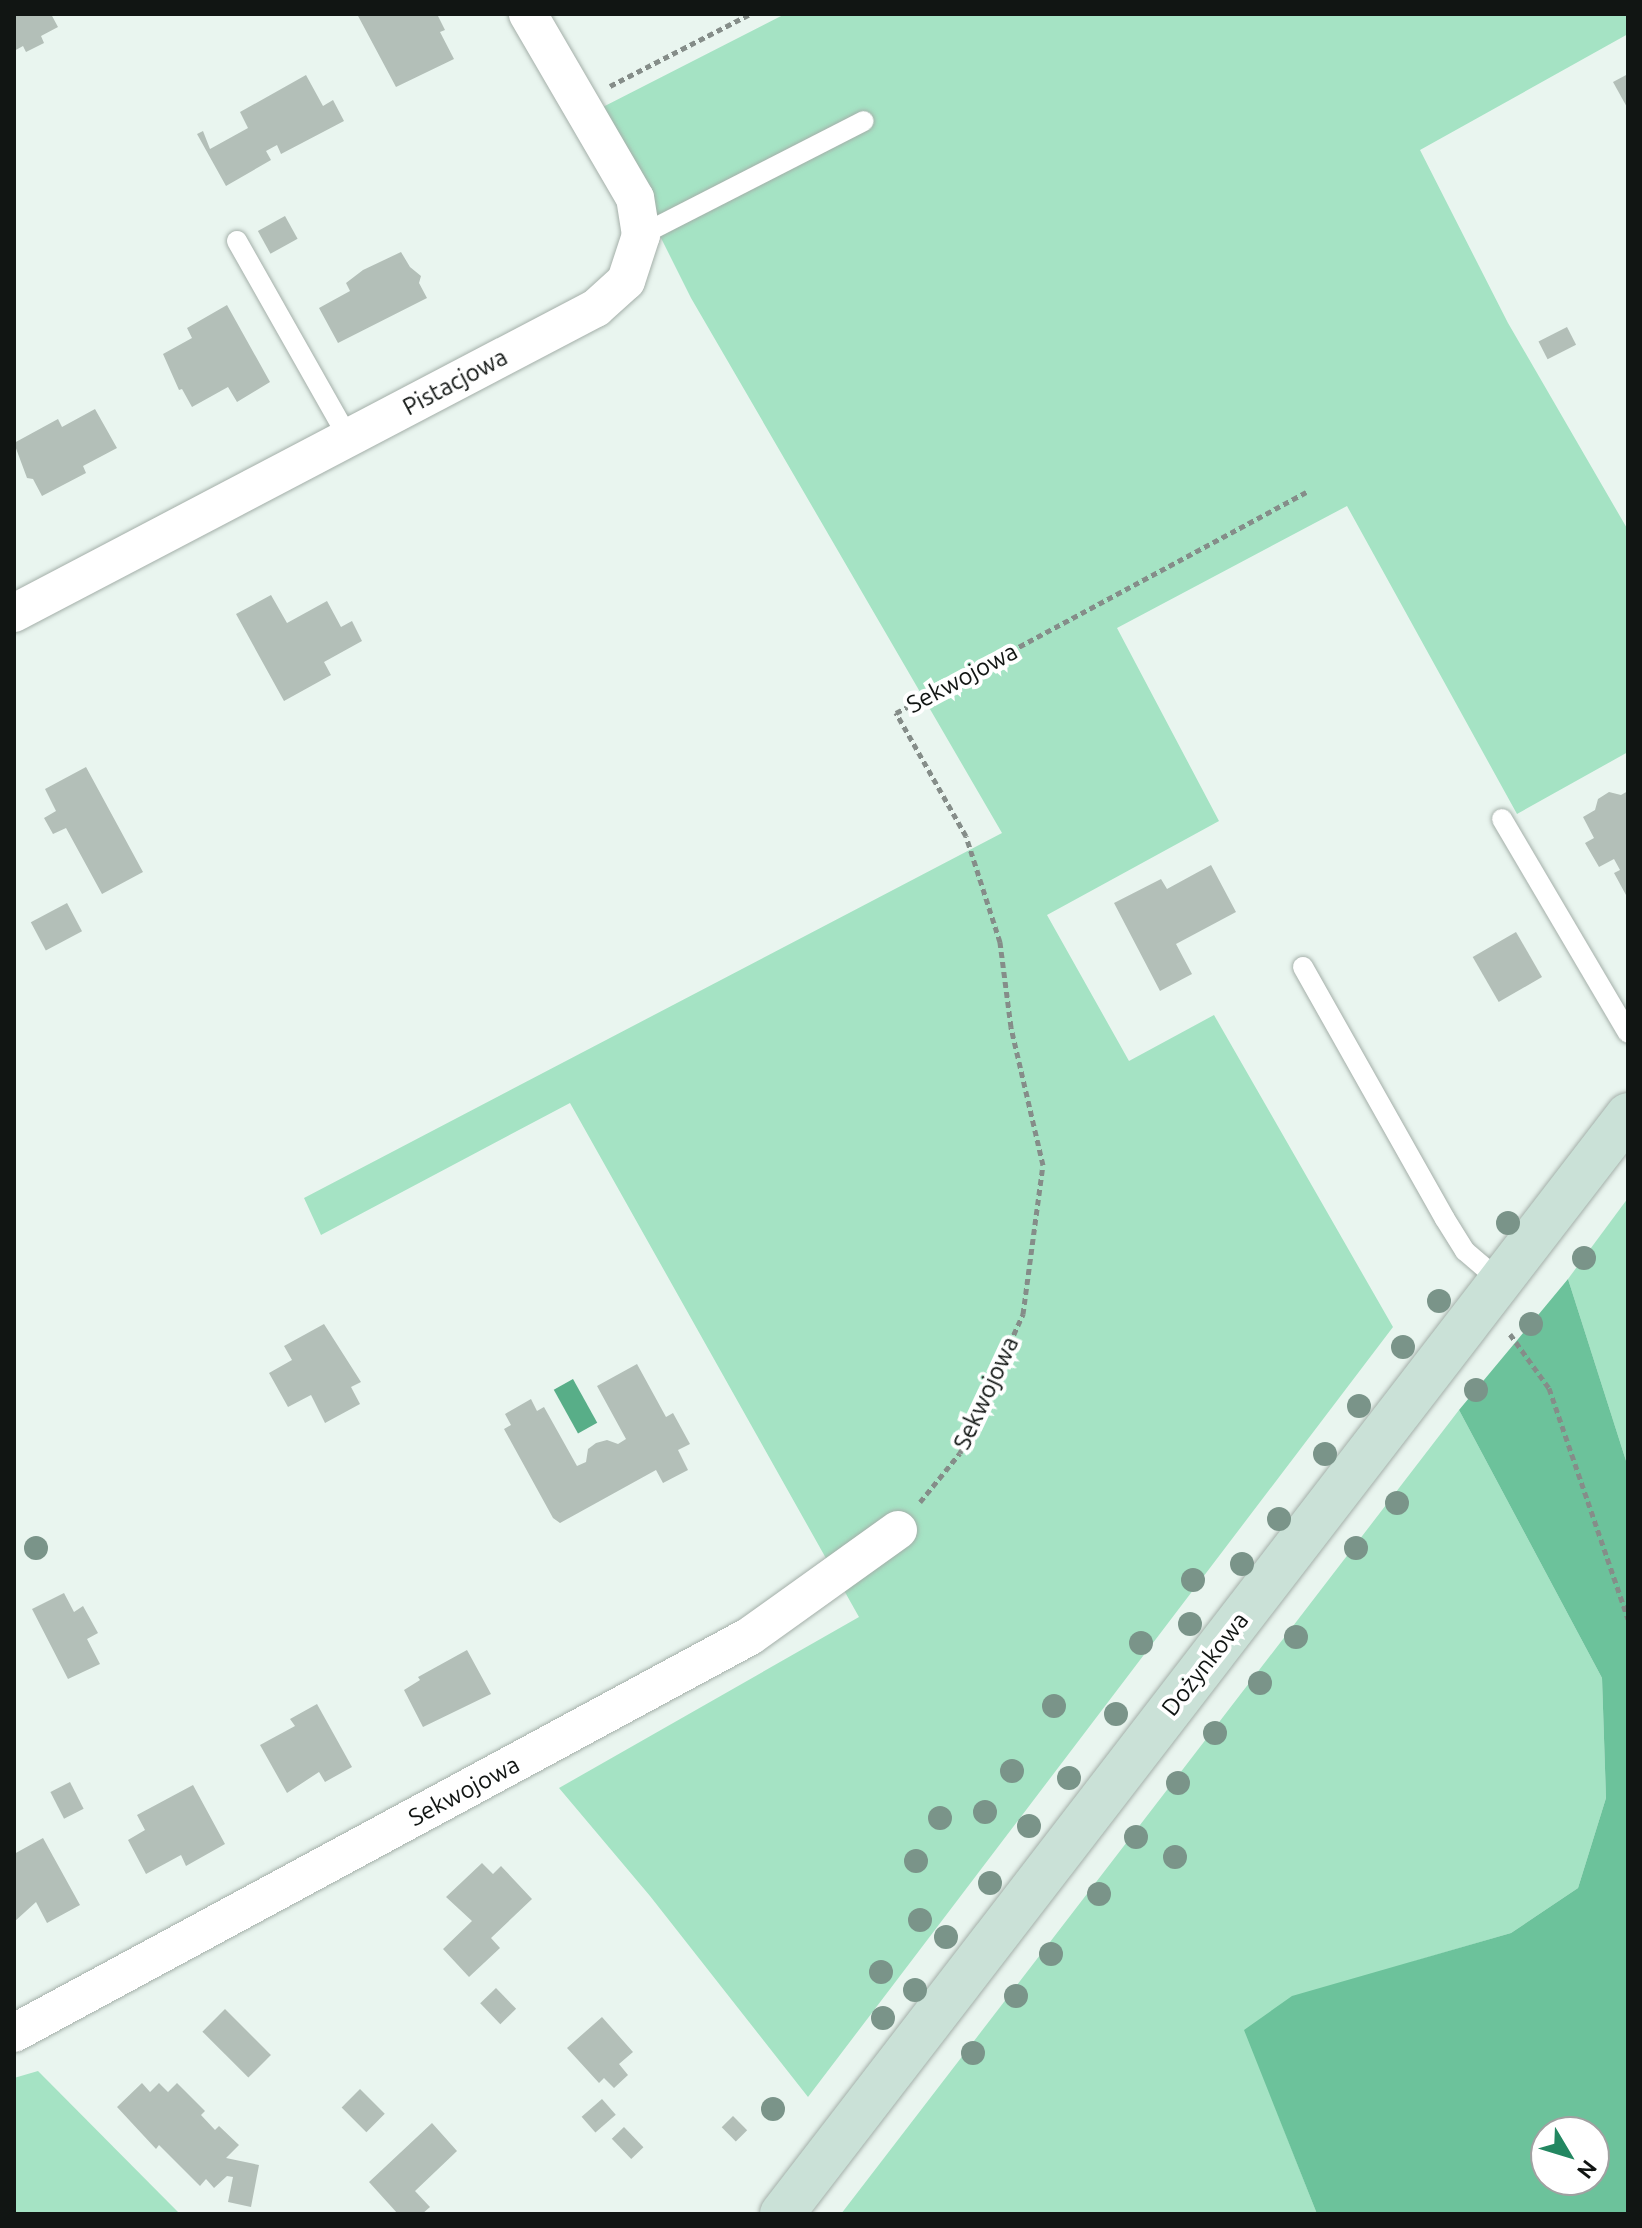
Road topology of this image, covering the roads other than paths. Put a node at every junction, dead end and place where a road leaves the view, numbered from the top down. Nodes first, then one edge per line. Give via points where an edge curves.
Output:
1 (528, 14) edge
2 (864, 121) dead end
3 (641, 235) junction
4 (237, 241) dead end
5 (349, 439) junction
6 (14, 613) edge
7 (1502, 819) dead end
8 (1303, 967) dead end
9 (1628, 1033) edge
10 (1628, 1115) edge
11 (1491, 1292) junction
12 (898, 1530) road end
13 (14, 2033) edge
14 (782, 2214) edge

1 - 3 street, Pistacjowa via 635,198
2 - 3 lane
3 - 5 street, Pistacjowa via 626,281 596,308
4 - 5 lane
5 - 6 street, Pistacjowa
7 - 9 lane
8 - 11 lane
10 - 11 street, Dożynkowa
11 - 14 street, Dożynkowa
12 - 13 street, Sekwojowa via 750,1636

